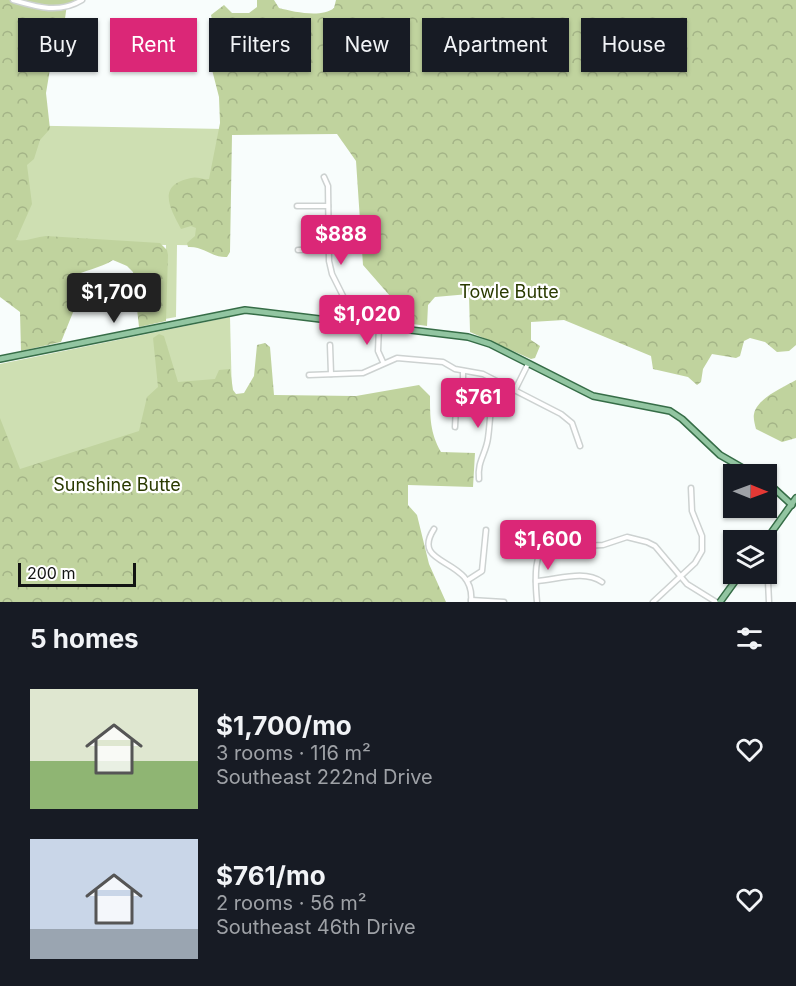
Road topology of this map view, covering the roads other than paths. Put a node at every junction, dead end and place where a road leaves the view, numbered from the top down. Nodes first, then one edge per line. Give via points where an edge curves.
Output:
1 (13, 0) edge
2 (82, 0) edge
3 (324, 177) dead end
4 (297, 206) dead end
5 (328, 206) junction
6 (329, 249) junction
7 (298, 250) dead end
8 (342, 321) junction
9 (379, 325) junction
10 (330, 345) dead end
11 (0, 359) edge
12 (383, 362) junction
13 (528, 364) junction
14 (463, 371) junction
15 (331, 374) junction
16 (309, 375) dead end
17 (499, 382) junction
18 (515, 390) junction
19 (455, 427) dead end
20 (580, 446) dead end
21 (736, 464) edge
22 (479, 479) dead end
23 (691, 488) dead end
24 (777, 491) edge
25 (796, 498) edge
26 (794, 507) edge
27 (434, 529) dead end
28 (486, 530) dead end
29 (774, 530) edge
30 (680, 577) junction
31 (468, 580) junction
32 (536, 581) junction
33 (602, 582) dead end
34 (733, 584) edge
35 (768, 584) edge
36 (471, 601) edge
37 (504, 602) edge
38 (537, 602) edge
39 (653, 602) edge
40 (716, 602) edge
41 (720, 602) edge
42 (768, 602) edge

1 - 2 street via 58,9
3 - 5 street
4 - 5 street
5 - 6 street
6 - 7 street
6 - 8 street via 332,274 343,296
8 - 9 main road
8 - 11 main road via 269,311 231,312
9 - 12 street via 378,351
9 - 13 main road via 475,339
10 - 15 street
12 - 14 street via 409,357 443,362
12 - 15 street via 363,373
13 - 18 street
13 - 21 main road via 593,396 670,411
14 - 17 street
14 - 19 street
15 - 16 street
17 - 18 street
17 - 22 street via 490,402 488,438 479,461
18 - 20 street via 574,422
23 - 30 street via 693,515 702,545 699,558
24 - 26 main road
25 - 26 main road
26 - 29 main road
27 - 31 street via 428,541 432,554
28 - 31 street via 482,571
30 - 32 street via 655,546 638,538 592,546 573,545 550,535 538,555
30 - 39 street
30 - 40 street
31 - 36 street
32 - 33 street via 584,575
32 - 38 street
34 - 41 main road
35 - 42 street
36 - 37 street

